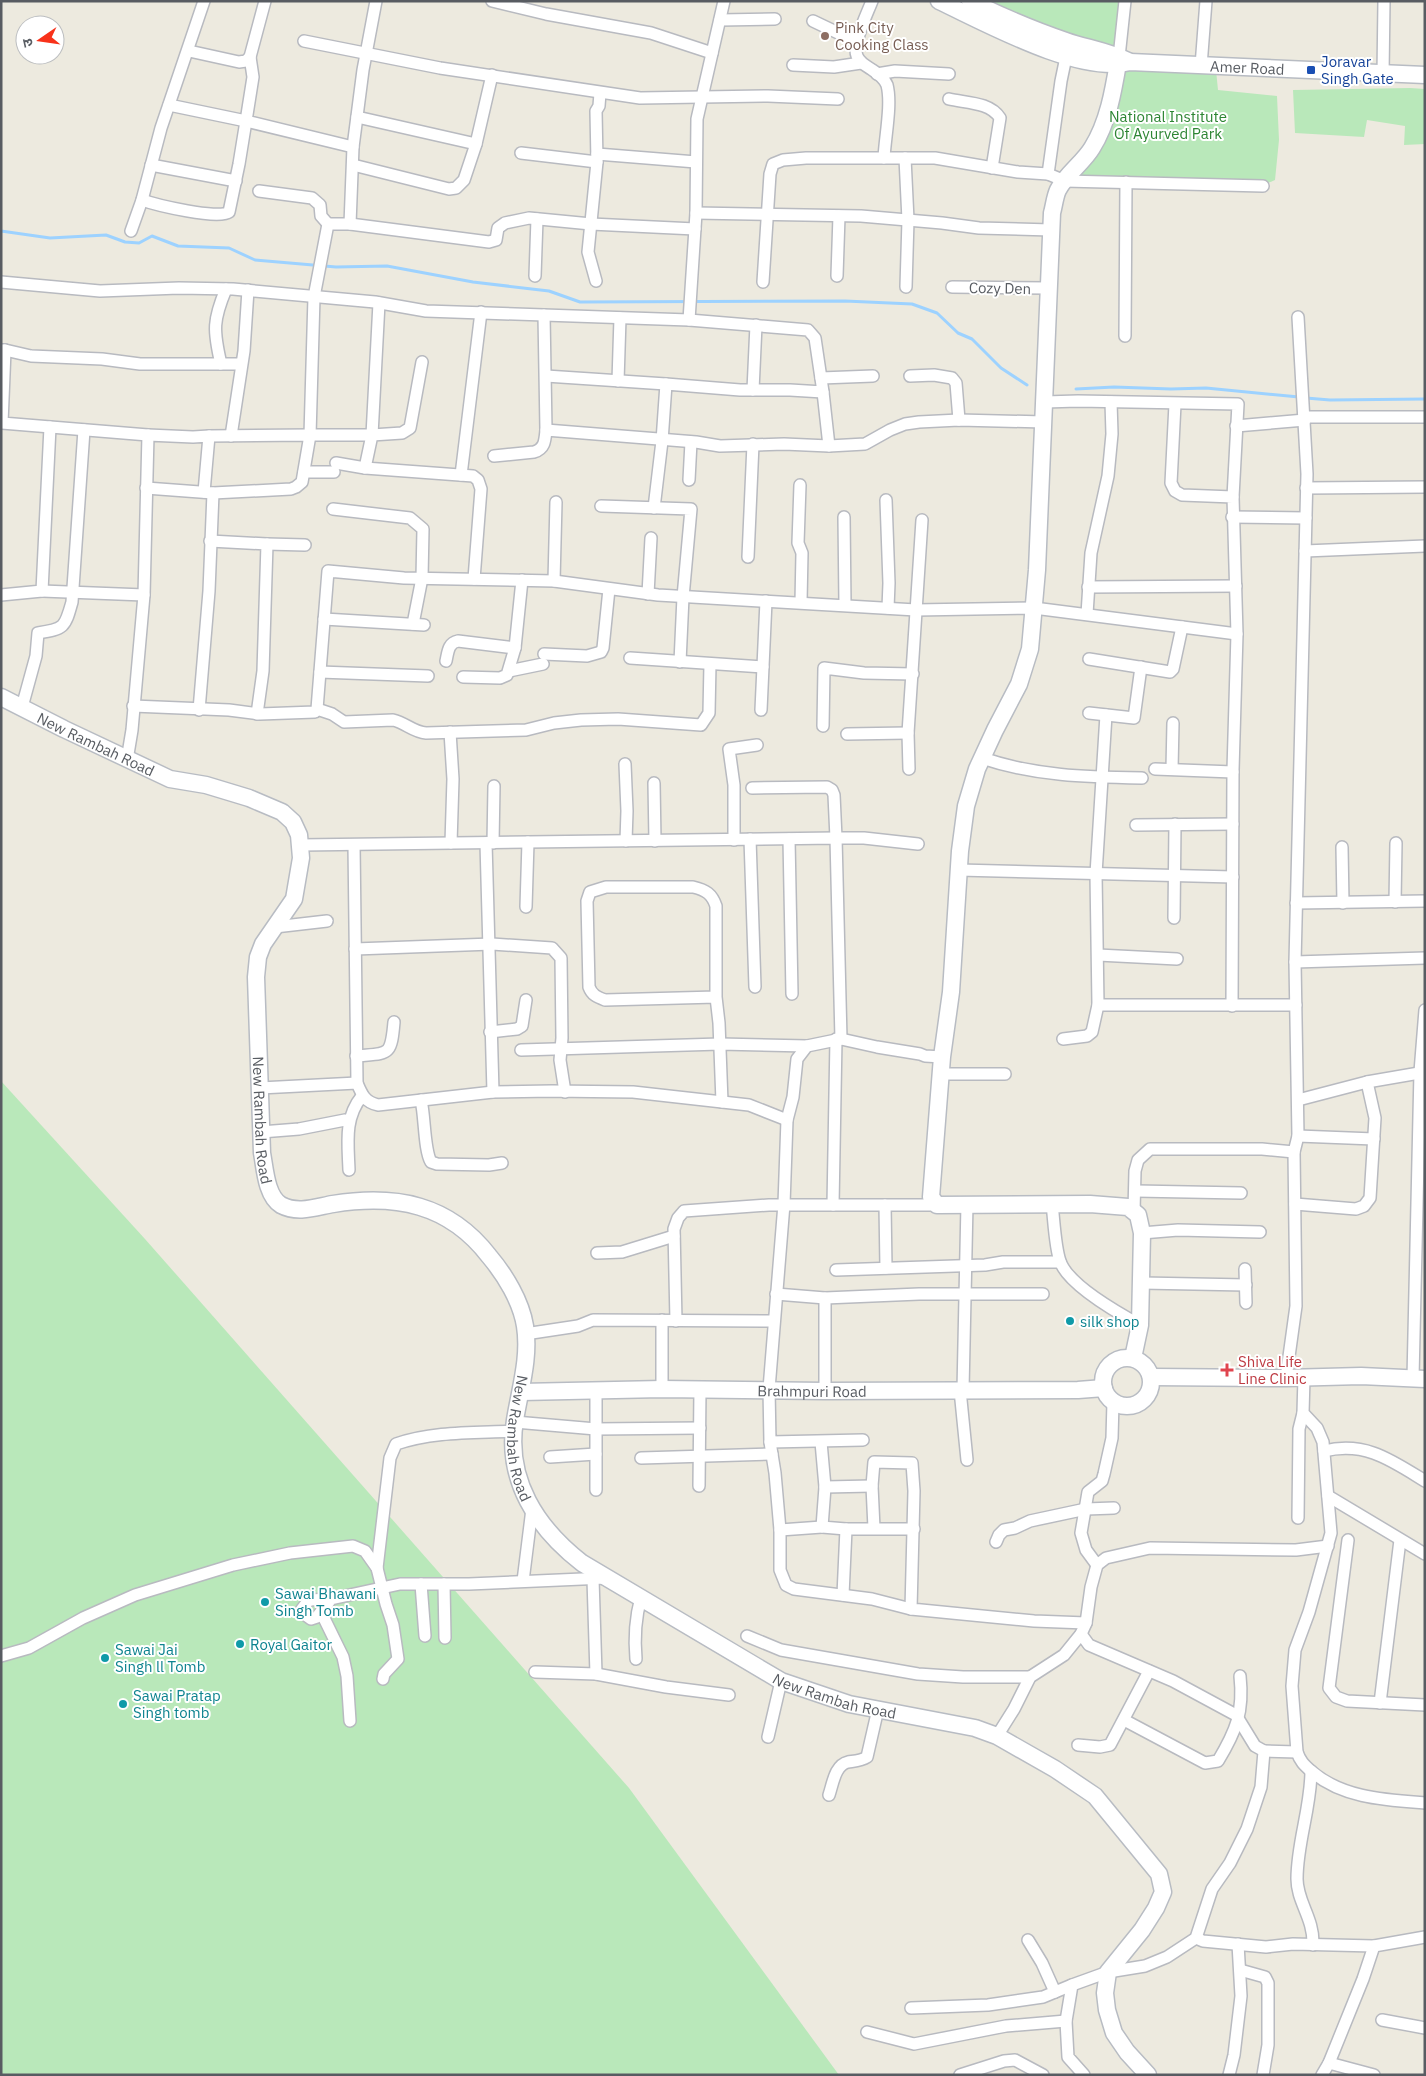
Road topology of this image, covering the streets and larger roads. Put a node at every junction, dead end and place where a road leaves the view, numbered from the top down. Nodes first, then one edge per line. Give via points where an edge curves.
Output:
1 (204, 1) edge
2 (265, 1) edge
3 (376, 1) edge
4 (492, 1) edge
5 (724, 1) edge
6 (872, 1) edge
7 (939, 1) edge
8 (970, 1) edge
9 (1125, 1) edge
10 (1206, 1) edge
11 (1384, 1) edge
12 (720, 20) junction
13 (775, 20) dead end
14 (813, 21) dead end
15 (304, 41) dead end
16 (857, 42) junction
17 (189, 51) junction
18 (366, 53) junction
19 (712, 53) junction
20 (250, 57) junction
21 (1066, 57) junction
22 (1122, 61) junction
23 (862, 63) junction
24 (793, 65) dead end
25 (1201, 66) junction
26 (877, 74) junction
27 (949, 74) dead end
28 (1383, 74) junction
29 (492, 75) junction
30 (1425, 75) edge
31 (600, 93) junction
32 (702, 97) junction
33 (838, 99) dead end
34 (949, 99) dead end
35 (169, 105) junction
36 (357, 117) junction
37 (246, 121) junction
38 (476, 144) junction
39 (353, 147) junction
40 (520, 153) dead end
41 (597, 158) junction
42 (884, 158) junction
43 (905, 158) junction
44 (696, 162) junction
45 (152, 165) junction
46 (353, 165) junction
47 (992, 168) junction
48 (1048, 174) junction
49 (236, 181) junction
50 (1065, 181) junction
51 (1126, 182) junction
52 (1263, 186) dead end
53 (259, 190) dead end
54 (142, 200) junction
55 (696, 213) junction
56 (769, 214) junction
57 (839, 216) junction
58 (537, 219) junction
59 (908, 220) junction
60 (328, 224) junction
61 (350, 224) junction
62 (591, 224) junction
63 (695, 229) junction
64 (1052, 230) junction
65 (131, 231) dead end
66 (535, 276) dead end
67 (837, 276) dead end
68 (1, 282) edge
69 (596, 282) dead end
70 (763, 282) dead end
71 (906, 287) dead end
72 (952, 287) dead end
73 (1049, 288) junction
74 (226, 289) junction
75 (248, 290) junction
76 (314, 297) junction
77 (379, 303) junction
78 (481, 312) junction
79 (544, 315) junction
80 (1298, 317) dead end
81 (620, 318) junction
82 (689, 320) junction
83 (756, 325) junction
84 (1125, 336) dead end
85 (3, 350) edge
86 (422, 362) dead end
87 (221, 364) junction
88 (242, 364) junction
89 (546, 376) junction
90 (873, 376) dead end
91 (910, 376) dead end
92 (821, 378) junction
93 (618, 381) junction
94 (666, 384) junction
95 (753, 390) junction
96 (823, 392) junction
97 (1045, 398) junction
98 (2, 402) edge
99 (1111, 402) junction
100 (1174, 404) junction
101 (1304, 415) junction
102 (1425, 417) edge
103 (959, 420) junction
104 (1044, 422) junction
105 (2, 424) edge
106 (1236, 426) junction
107 (50, 427) junction
108 (84, 430) junction
109 (546, 430) junction
110 (148, 435) junction
111 (310, 435) junction
112 (372, 435) junction
113 (209, 436) junction
114 (231, 436) junction
115 (662, 441) junction
116 (691, 442) junction
117 (753, 444) junction
118 (829, 446) junction
119 (494, 456) dead end
120 (365, 468) junction
121 (304, 472) junction
122 (461, 475) junction
123 (689, 480) dead end
124 (800, 485) dead end
125 (1425, 487) edge
126 (146, 488) junction
127 (1306, 488) junction
128 (208, 493) junction
129 (1233, 497) junction
130 (886, 500) dead end
131 (556, 502) dead end
132 (601, 506) dead end
133 (654, 508) junction
134 (333, 509) dead end
135 (844, 517) dead end
136 (1232, 517) junction
137 (1306, 518) junction
138 (922, 520) dead end
139 (651, 538) dead end
140 (210, 541) junction
141 (267, 544) junction
142 (305, 545) dead end
143 (1425, 546) edge
144 (1305, 551) junction
145 (748, 557) dead end
146 (422, 578) junction
147 (474, 579) junction
148 (522, 580) junction
149 (554, 581) junction
150 (1236, 586) junction
151 (1088, 588) junction
152 (609, 589) junction
153 (42, 591) junction
154 (73, 592) junction
155 (648, 594) junction
156 (1, 595) edge
157 (144, 595) junction
158 (683, 597) junction
159 (766, 601) junction
160 (801, 602) junction
161 (845, 605) junction
162 (888, 608) junction
163 (1034, 608) junction
164 (916, 610) junction
165 (1087, 614) junction
166 (324, 618) junction
167 (1182, 627) junction
168 (1237, 634) junction
169 (515, 648) junction
170 (630, 658) dead end
171 (1089, 659) dead end
172 (446, 660) dead end
173 (680, 662) junction
174 (710, 664) junction
175 (763, 667) junction
176 (1141, 667) junction
177 (509, 671) junction
178 (320, 672) junction
179 (912, 674) junction
180 (428, 676) dead end
181 (463, 678) dead end
182 (1, 697) edge
183 (133, 706) junction
184 (22, 707) junction
185 (317, 709) junction
186 (199, 710) junction
187 (761, 710) dead end
188 (1089, 713) dead end
189 (257, 714) junction
190 (1106, 715) junction
191 (1173, 723) dead end
192 (823, 726) dead end
193 (450, 732) junction
194 (908, 733) junction
195 (847, 734) dead end
196 (757, 745) dead end
197 (982, 758) junction
198 (127, 760) junction
199 (625, 764) dead end
200 (910, 769) dead end
201 (1155, 769) dead end
202 (1172, 769) junction
203 (1233, 772) junction
204 (1102, 777) junction
205 (1142, 778) dead end
206 (654, 783) dead end
207 (494, 786) dead end
208 (752, 788) dead end
209 (1175, 824) junction
210 (1233, 824) junction
211 (1136, 825) dead end
212 (836, 838) junction
213 (750, 839) junction
214 (789, 839) junction
215 (655, 840) junction
216 (734, 840) junction
217 (626, 841) junction
218 (528, 842) junction
219 (452, 843) junction
220 (489, 843) junction
221 (1396, 843) dead end
222 (354, 844) junction
223 (918, 844) dead end
224 (300, 845) junction
225 (1342, 846) dead end
226 (959, 870) junction
227 (1096, 874) junction
228 (1174, 876) junction
229 (1233, 877) junction
230 (1425, 901) edge
231 (1343, 902) junction
232 (1395, 902) junction
233 (1296, 903) junction
234 (526, 907) dead end
235 (1174, 918) dead end
236 (327, 921) dead end
237 (275, 927) junction
238 (489, 944) junction
239 (355, 949) junction
240 (1098, 955) junction
241 (1178, 958) dead end
242 (1425, 958) edge
243 (1295, 962) junction
244 (755, 987) dead end
245 (792, 994) dead end
246 (716, 997) junction
247 (526, 1000) dead end
248 (1098, 1005) junction
249 (1296, 1005) junction
250 (1232, 1006) junction
251 (1425, 1010) edge
252 (394, 1022) dead end
253 (490, 1032) junction
254 (838, 1039) junction
255 (1063, 1039) dead end
256 (720, 1044) junction
257 (808, 1046) junction
258 (561, 1048) junction
259 (522, 1050) dead end
260 (356, 1056) junction
261 (942, 1066) junction
262 (1422, 1072) edge
263 (1005, 1074) dead end
264 (1367, 1082) junction
265 (357, 1083) junction
266 (260, 1088) junction
267 (493, 1092) junction
268 (565, 1092) junction
269 (362, 1096) junction
270 (421, 1100) junction
271 (1298, 1100) junction
272 (722, 1102) junction
273 (345, 1120) dead end
274 (787, 1120) junction
275 (261, 1132) junction
276 (1298, 1136) junction
277 (1374, 1140) junction
278 (1294, 1152) junction
279 (502, 1163) dead end
280 (349, 1170) dead end
281 (1136, 1191) junction
282 (1242, 1193) dead end
283 (784, 1204) junction
284 (966, 1204) junction
285 (1052, 1204) junction
286 (1294, 1204) junction
287 (833, 1205) junction
288 (885, 1205) junction
289 (938, 1205) junction
290 (1134, 1211) junction
291 (1260, 1232) dead end
292 (1142, 1233) junction
293 (674, 1236) junction
294 (597, 1253) dead end
295 (1060, 1262) junction
296 (965, 1266) junction
297 (886, 1268) junction
298 (1245, 1269) dead end
299 (836, 1270) dead end
300 (1142, 1283) junction
301 (1246, 1285) junction
302 (966, 1293) junction
303 (776, 1294) junction
304 (1043, 1294) dead end
305 (825, 1298) junction
306 (1246, 1302) dead end
307 (662, 1320) junction
308 (676, 1321) junction
309 (773, 1321) junction
310 (1140, 1325) junction
311 (526, 1334) junction
312 (1133, 1358) junction
313 (1151, 1377) junction
314 (1304, 1377) junction
315 (1286, 1378) junction
316 (1419, 1379) edge
317 (1104, 1388) junction
318 (662, 1389) junction
319 (700, 1389) junction
320 (769, 1389) junction
321 (596, 1390) junction
322 (962, 1390) junction
323 (825, 1391) junction
324 (521, 1392) junction
325 (1114, 1402) junction
326 (1302, 1413) junction
327 (514, 1427) junction
328 (700, 1428) junction
329 (596, 1429) junction
330 (862, 1440) dead end
331 (822, 1442) junction
332 (771, 1448) junction
333 (1324, 1451) junction
334 (596, 1454) junction
335 (699, 1456) junction
336 (550, 1457) dead end
337 (641, 1458) dead end
338 (967, 1460) dead end
339 (1425, 1481) edge
340 (699, 1486) dead end
341 (872, 1486) junction
342 (824, 1487) junction
343 (596, 1490) dead end
344 (1328, 1496) junction
345 (1114, 1508) dead end
346 (532, 1509) junction
347 (1086, 1509) junction
348 (1298, 1518) dead end
349 (822, 1527) junction
350 (874, 1528) junction
351 (846, 1529) junction
352 (914, 1529) junction
353 (780, 1530) junction
354 (1348, 1540) dead end
355 (1400, 1540) junction
356 (996, 1542) dead end
357 (1328, 1546) junction
358 (1425, 1554) edge
359 (1097, 1565) junction
360 (377, 1568) junction
361 (599, 1578) junction
362 (523, 1581) junction
363 (421, 1584) junction
364 (444, 1584) junction
365 (381, 1587) junction
366 (843, 1595) junction
367 (641, 1597) junction
368 (331, 1599) junction
369 (911, 1609) junction
370 (321, 1612) junction
371 (1086, 1623) junction
372 (1081, 1634) junction
373 (425, 1636) dead end
374 (747, 1636) dead end
375 (444, 1638) dead end
376 (1, 1656) edge
377 (636, 1659) dead end
378 (1149, 1671) junction
379 (535, 1672) dead end
380 (596, 1674) junction
381 (1240, 1676) dead end
382 (1030, 1677) junction
383 (383, 1679) dead end
384 (782, 1681) junction
385 (730, 1695) dead end
386 (1380, 1703) junction
387 (1425, 1705) edge
388 (878, 1710) junction
389 (1124, 1720) junction
390 (350, 1721) dead end
391 (1239, 1722) junction
392 (997, 1736) junction
393 (768, 1737) dead end
394 (1078, 1745) dead end
395 (1264, 1751) junction
396 (1297, 1752) junction
397 (1311, 1771) junction
398 (829, 1795) dead end
399 (1425, 1803) edge
400 (1425, 1937) edge
401 (1196, 1938) junction
402 (1028, 1940) dead end
403 (1238, 1944) junction
404 (1313, 1946) junction
405 (1374, 1946) junction
406 (1240, 1970) junction
407 (1108, 1972) junction
408 (1072, 1985) junction
409 (1055, 1992) junction
410 (911, 2008) dead end
411 (1382, 2020) dead end
412 (1066, 2021) junction
413 (1425, 2028) edge
414 (867, 2032) dead end
415 (1329, 2063) junction
416 (960, 2075) edge
417 (1043, 2075) edge
418 (1084, 2075) edge
419 (1148, 2075) edge
420 (1229, 2075) edge
421 (1263, 2075) edge
422 (1322, 2075) edge
423 (1374, 2075) edge

1 - 17 street
2 - 20 street
3 - 18 street
4 - 19 street via 651,33
5 - 12 street
6 - 16 street
7 - 21 street, Amer Road
8 - 22 street, Amer Road via 1024,26
9 - 22 street
10 - 25 street
11 - 28 street
12 - 13 street
12 - 19 street
14 - 16 street
15 - 18 street
16 - 23 street via 857,57
17 - 20 street via 239,62
17 - 35 street
18 - 29 street
18 - 36 street
19 - 32 street
20 - 37 street via 253,77
21 - 22 street, Amer Road via 1097,64
21 - 48 street
22 - 25 street, Amer Road
22 - 50 street via 1102,130 1091,150
23 - 24 street via 834,67
23 - 26 street
25 - 28 street, Amer Road
26 - 27 street
26 - 42 street via 886,82 888,94
28 - 30 street, Amer Road
29 - 31 street
29 - 38 street
31 - 32 street via 640,98
31 - 41 street via 600,106 596,111
32 - 33 street
32 - 44 street via 697,119
34 - 47 street via 992,108 1000,118
35 - 37 street
35 - 45 street
36 - 38 street
36 - 39 street
37 - 39 street
37 - 49 street
38 - 46 street via 464,180 456,188 449,189
39 - 46 street
40 - 41 street
41 - 44 street
41 - 62 street
42 - 43 street
42 - 56 street via 806,158 773,164
43 - 47 street via 935,158
43 - 59 street
44 - 55 street
45 - 49 street
45 - 54 street
46 - 61 street
47 - 48 street
48 - 50 street
49 - 54 street via 229,212 224,215
50 - 51 street
50 - 64 street via 1057,191
51 - 52 street
51 - 84 street
53 - 60 street via 312,198 320,205 321,216
54 - 65 street
55 - 56 street
55 - 63 street
56 - 57 street
56 - 70 street
57 - 59 street
57 - 67 street
58 - 61 street via 505,224 498,228 496,240 490,242
58 - 62 street
58 - 66 street
59 - 64 street via 980,228
59 - 71 street
60 - 61 street
60 - 76 street
62 - 63 street
62 - 69 street via 588,252
63 - 82 street
64 - 73 street
68 - 74 street via 100,290
72 - 73 street, Cozy Den
73 - 97 street
74 - 75 street
74 - 87 street via 217,311 215,327
75 - 76 street
75 - 88 street
76 - 77 street
76 - 111 street
77 - 78 street via 426,311
77 - 112 street
78 - 79 street
78 - 122 street
79 - 81 street
79 - 89 street
80 - 101 street
81 - 82 street
81 - 93 street
82 - 83 street
83 - 92 street via 808,330 815,338
83 - 95 street
85 - 87 street via 31,356 140,364
85 - 98 street
86 - 112 street via 410,428 402,433
87 - 88 street
88 - 114 street
89 - 93 street
89 - 109 street
90 - 92 street
91 - 103 street via 952,378 956,383
92 - 96 street
93 - 94 street
94 - 95 street
94 - 115 street
95 - 96 street
96 - 118 street
97 - 99 street
97 - 104 street
98 - 105 street
99 - 100 street
99 - 151 street via 1108,476 1091,553
100 - 106 street via 1238,404
100 - 129 street via 1172,483 1175,490 1182,495
101 - 102 street
101 - 106 street
101 - 127 street
103 - 104 street
103 - 118 street via 905,424 865,444
104 - 163 street
105 - 107 street
106 - 129 street
107 - 108 street
107 - 153 street
108 - 110 street
108 - 154 street
109 - 115 street
109 - 119 street via 540,450
110 - 113 street
110 - 126 street
111 - 112 street
111 - 114 street
111 - 121 street
112 - 120 street
113 - 114 street
113 - 128 street
115 - 116 street
115 - 133 street
116 - 117 street via 720,446
116 - 123 street
117 - 118 street
117 - 145 street
120 - 121 street
120 - 122 street
121 - 128 street via 302,482 291,489
122 - 147 street via 473,476 481,489
124 - 160 street
125 - 127 street
126 - 128 street
126 - 157 street
127 - 137 street
128 - 140 street
129 - 136 street
130 - 162 street
131 - 149 street
132 - 133 street
133 - 158 street via 691,509
134 - 146 street via 410,518 419,524 423,529
135 - 161 street
136 - 137 street
136 - 150 street
137 - 144 street
138 - 164 street
139 - 155 street
140 - 141 street
140 - 186 street
141 - 142 street
141 - 189 street via 263,671
143 - 144 street
144 - 233 street
146 - 147 street
146 - 166 street via 419,624
146 - 166 street via 328,571
147 - 148 street
148 - 149 street
148 - 169 street
149 - 152 street
150 - 151 street
150 - 168 street
151 - 165 street
152 - 155 street
152 - 177 street via 600,652 543,659
153 - 154 street
153 - 156 street
154 - 157 street
154 - 184 street via 66,623 38,633 36,656
155 - 158 street
157 - 183 street
158 - 159 street
158 - 173 street
159 - 160 street
159 - 175 street
160 - 161 street
161 - 162 street
162 - 164 street
163 - 164 street
163 - 165 street
163 - 197 street via 1030,649 1019,684
164 - 179 street
165 - 167 street
166 - 178 street
167 - 168 street
167 - 176 street via 1172,671
168 - 203 street
169 - 172 street via 458,641 450,646
169 - 177 street
170 - 173 street
171 - 176 street
173 - 174 street
174 - 175 street
174 - 193 street via 709,712 701,725 618,719 581,720 526,730
175 - 187 street
176 - 190 street via 1136,716
177 - 181 street via 504,678
178 - 180 street
178 - 185 street
179 - 192 street via 824,668
179 - 194 street
182 - 184 street, New Rambah Road
183 - 186 street
183 - 198 street
184 - 198 street, New Rambah Road
185 - 189 street via 310,713
185 - 193 street via 344,722 393,720 418,732
186 - 189 street
188 - 190 street
190 - 204 street
191 - 202 street
193 - 219 street
194 - 195 street
194 - 200 street
196 - 216 street via 729,749 734,785
197 - 204 street via 1011,768 1045,774
197 - 226 street via 966,806
198 - 224 street, New Rambah Road via 170,779 206,785 282,812 293,822
199 - 217 street
201 - 202 street
202 - 203 street
203 - 210 street
204 - 205 street
204 - 227 street
206 - 215 street
207 - 220 street
208 - 212 street via 827,787 834,795
209 - 210 street
209 - 211 street
209 - 228 street
210 - 229 street
212 - 214 street
212 - 223 street
212 - 254 street
213 - 214 street
213 - 216 street
213 - 244 street
214 - 245 street
215 - 216 street
215 - 217 street
217 - 218 street
218 - 220 street
218 - 234 street
219 - 220 street
219 - 222 street
220 - 238 street
221 - 232 street
222 - 224 street
222 - 239 street
224 - 237 street, New Rambah Road via 302,858 294,899
225 - 231 street
226 - 227 street
226 - 261 street via 951,992
227 - 228 street
227 - 240 street
228 - 229 street
228 - 235 street
229 - 250 street
230 - 232 street
231 - 232 street
231 - 233 street
233 - 243 street
236 - 237 street
237 - 266 street, New Rambah Road via 258,957
238 - 239 street
238 - 253 street
238 - 258 street via 546,946 561,958
239 - 260 street
240 - 241 street
240 - 248 street
242 - 243 street
243 - 249 street
246 - 246 street via 605,1000 596,997 589,987 587,901 590,892 606,887 693,886 712,896 716,906
246 - 256 street
247 - 253 street via 522,1026
248 - 250 street
248 - 255 street via 1092,1032 1087,1036
249 - 250 street
249 - 271 street
251 - 262 street
252 - 260 street via 389,1050 384,1054
253 - 267 street
254 - 257 street
254 - 261 street via 902,1050 925,1056
254 - 287 street
256 - 257 street
256 - 258 street
256 - 272 street
257 - 274 street via 797,1059
258 - 259 street
258 - 268 street
260 - 265 street
261 - 263 street
261 - 289 street via 932,1188 932,1197
262 - 264 street
262 - 316 street
264 - 271 street
264 - 277 street via 1375,1118
265 - 266 street
265 - 269 street
266 - 275 street, New Rambah Road
267 - 268 street
267 - 270 street
268 - 272 street via 633,1092
269 - 270 street via 378,1105
269 - 280 street via 354,1106 348,1130
270 - 279 street via 431,1162
271 - 276 street
272 - 274 street via 749,1105
273 - 275 street
274 - 283 street
275 - 311 street, New Rambah Road via 267,1178 274,1198 281,1204 308,1209 348,1201 399,1202 432,1209 472,1236 502,1273 517,1302
276 - 277 street
276 - 278 street
277 - 286 street via 1370,1198 1364,1206 1356,1209
278 - 281 street via 1150,1149 1138,1160
278 - 286 street
281 - 282 street
281 - 290 street
283 - 287 street
283 - 293 street via 684,1211 678,1218
283 - 303 street
284 - 285 street
284 - 289 street
284 - 296 street
285 - 290 street via 1128,1207
285 - 295 street
286 - 315 street via 1296,1306
287 - 288 street
288 - 289 street
288 - 297 street
290 - 292 street
291 - 292 street via 1178,1230
292 - 300 street
293 - 294 street via 622,1252
293 - 308 street
295 - 296 street
295 - 310 street via 1073,1280 1102,1303
296 - 297 street
296 - 302 street
297 - 299 street
298 - 301 street
300 - 301 street
300 - 310 street
301 - 306 street
302 - 304 street
302 - 305 street
302 - 322 street
303 - 305 street
303 - 309 street
305 - 323 street
307 - 308 street
307 - 311 street via 593,1320 578,1326
307 - 318 street
308 - 309 street
309 - 320 street
310 - 312 street
311 - 324 street, New Rambah Road
312 - 313 street via 1145,1365
312 - 317 street via 1110,1364 1105,1371
313 - 315 street
313 - 325 street via 1151,1387 1140,1402 1132,1406
314 - 315 street
314 - 316 street
314 - 326 street
317 - 322 street, Brahmpuri Road
317 - 325 street
318 - 319 street, Brahmpuri Road
318 - 321 street, Brahmpuri Road
319 - 320 street, Brahmpuri Road
319 - 328 street
320 - 323 street, Brahmpuri Road
320 - 332 street
321 - 324 street, Brahmpuri Road
321 - 329 street
322 - 323 street, Brahmpuri Road
322 - 338 street
324 - 327 street, New Rambah Road
325 - 347 street via 1112,1438 1104,1474 1102,1481 1088,1492
326 - 333 street via 1317,1428
326 - 348 street
327 - 329 street
327 - 346 street, New Rambah Road via 516,1464 522,1491
327 - 360 street via 437,1435 396,1444 390,1458
328 - 329 street
328 - 335 street
329 - 334 street
330 - 331 street
331 - 332 street
331 - 342 street
332 - 335 street
332 - 353 street
333 - 339 street via 1341,1447 1382,1455
333 - 344 street
334 - 336 street
334 - 343 street
335 - 337 street
335 - 340 street
341 - 342 street
341 - 350 street
341 - 352 street via 874,1462 912,1463
342 - 349 street
344 - 355 street
344 - 357 street via 1331,1533
345 - 347 street
346 - 361 street, New Rambah Road via 560,1546
346 - 362 street
347 - 356 street via 1004,1530
347 - 359 street via 1081,1533 1086,1550
349 - 351 street
349 - 353 street
350 - 351 street
350 - 352 street
351 - 366 street
352 - 369 street
353 - 366 street via 780,1570 786,1585 794,1589
354 - 386 street via 1329,1688 1336,1698
355 - 358 street
355 - 386 street
357 - 359 street via 1296,1550 1150,1548 1106,1558
357 - 396 street via 1295,1650 1292,1686
359 - 371 street
360 - 365 street
360 - 376 street via 365,1551 352,1546 290,1553 233,1565 135,1595 83,1618 29,1648
361 - 362 street
361 - 367 street, New Rambah Road
361 - 380 street
362 - 364 street
363 - 364 street
363 - 365 street
363 - 373 street
364 - 375 street
365 - 368 street
365 - 383 street via 393,1625 398,1659
366 - 369 street
367 - 377 street via 633,1634
367 - 384 street, New Rambah Road
368 - 370 street
368 - 370 street via 309,1600 302,1609 311,1619
369 - 371 street via 1034,1622
370 - 390 street via 343,1657
371 - 372 street
372 - 378 street via 1089,1645
372 - 382 street via 1064,1655
374 - 382 street via 781,1650 918,1674
378 - 389 street
378 - 391 street via 1236,1715
379 - 380 street
380 - 385 street
381 - 391 street
382 - 392 street
384 - 388 street, New Rambah Road
384 - 393 street
386 - 387 street
388 - 392 street, New Rambah Road via 975,1728
388 - 398 street via 867,1757 839,1767
389 - 391 street via 1205,1763 1218,1761
389 - 394 street via 1110,1745
391 - 395 street via 1254,1746
392 - 407 street, New Rambah Road via 1095,1796 1159,1874 1163,1892 1156,1908
395 - 396 street
395 - 401 street via 1261,1786 1247,1828 1230,1863 1212,1889
396 - 397 street via 1299,1760
397 - 399 street via 1342,1791 1382,1800
397 - 404 street via 1310,1803 1297,1879 1298,1892 1312,1927
400 - 405 street
401 - 403 street
401 - 407 street via 1167,1957 1145,1966
402 - 409 street
403 - 404 street
403 - 406 street
404 - 405 street
405 - 415 street
406 - 420 street via 1241,1996
406 - 421 street via 1265,1977 1268,1983 1268,2045
407 - 408 street
407 - 419 street via 1106,2010 1114,2033
408 - 409 street
408 - 412 street
409 - 410 street via 1043,1997 988,2005
411 - 413 street
412 - 414 street via 1006,2026 914,2044
412 - 418 street via 1068,2057
415 - 422 street
415 - 423 street
416 - 417 street via 1015,2060

